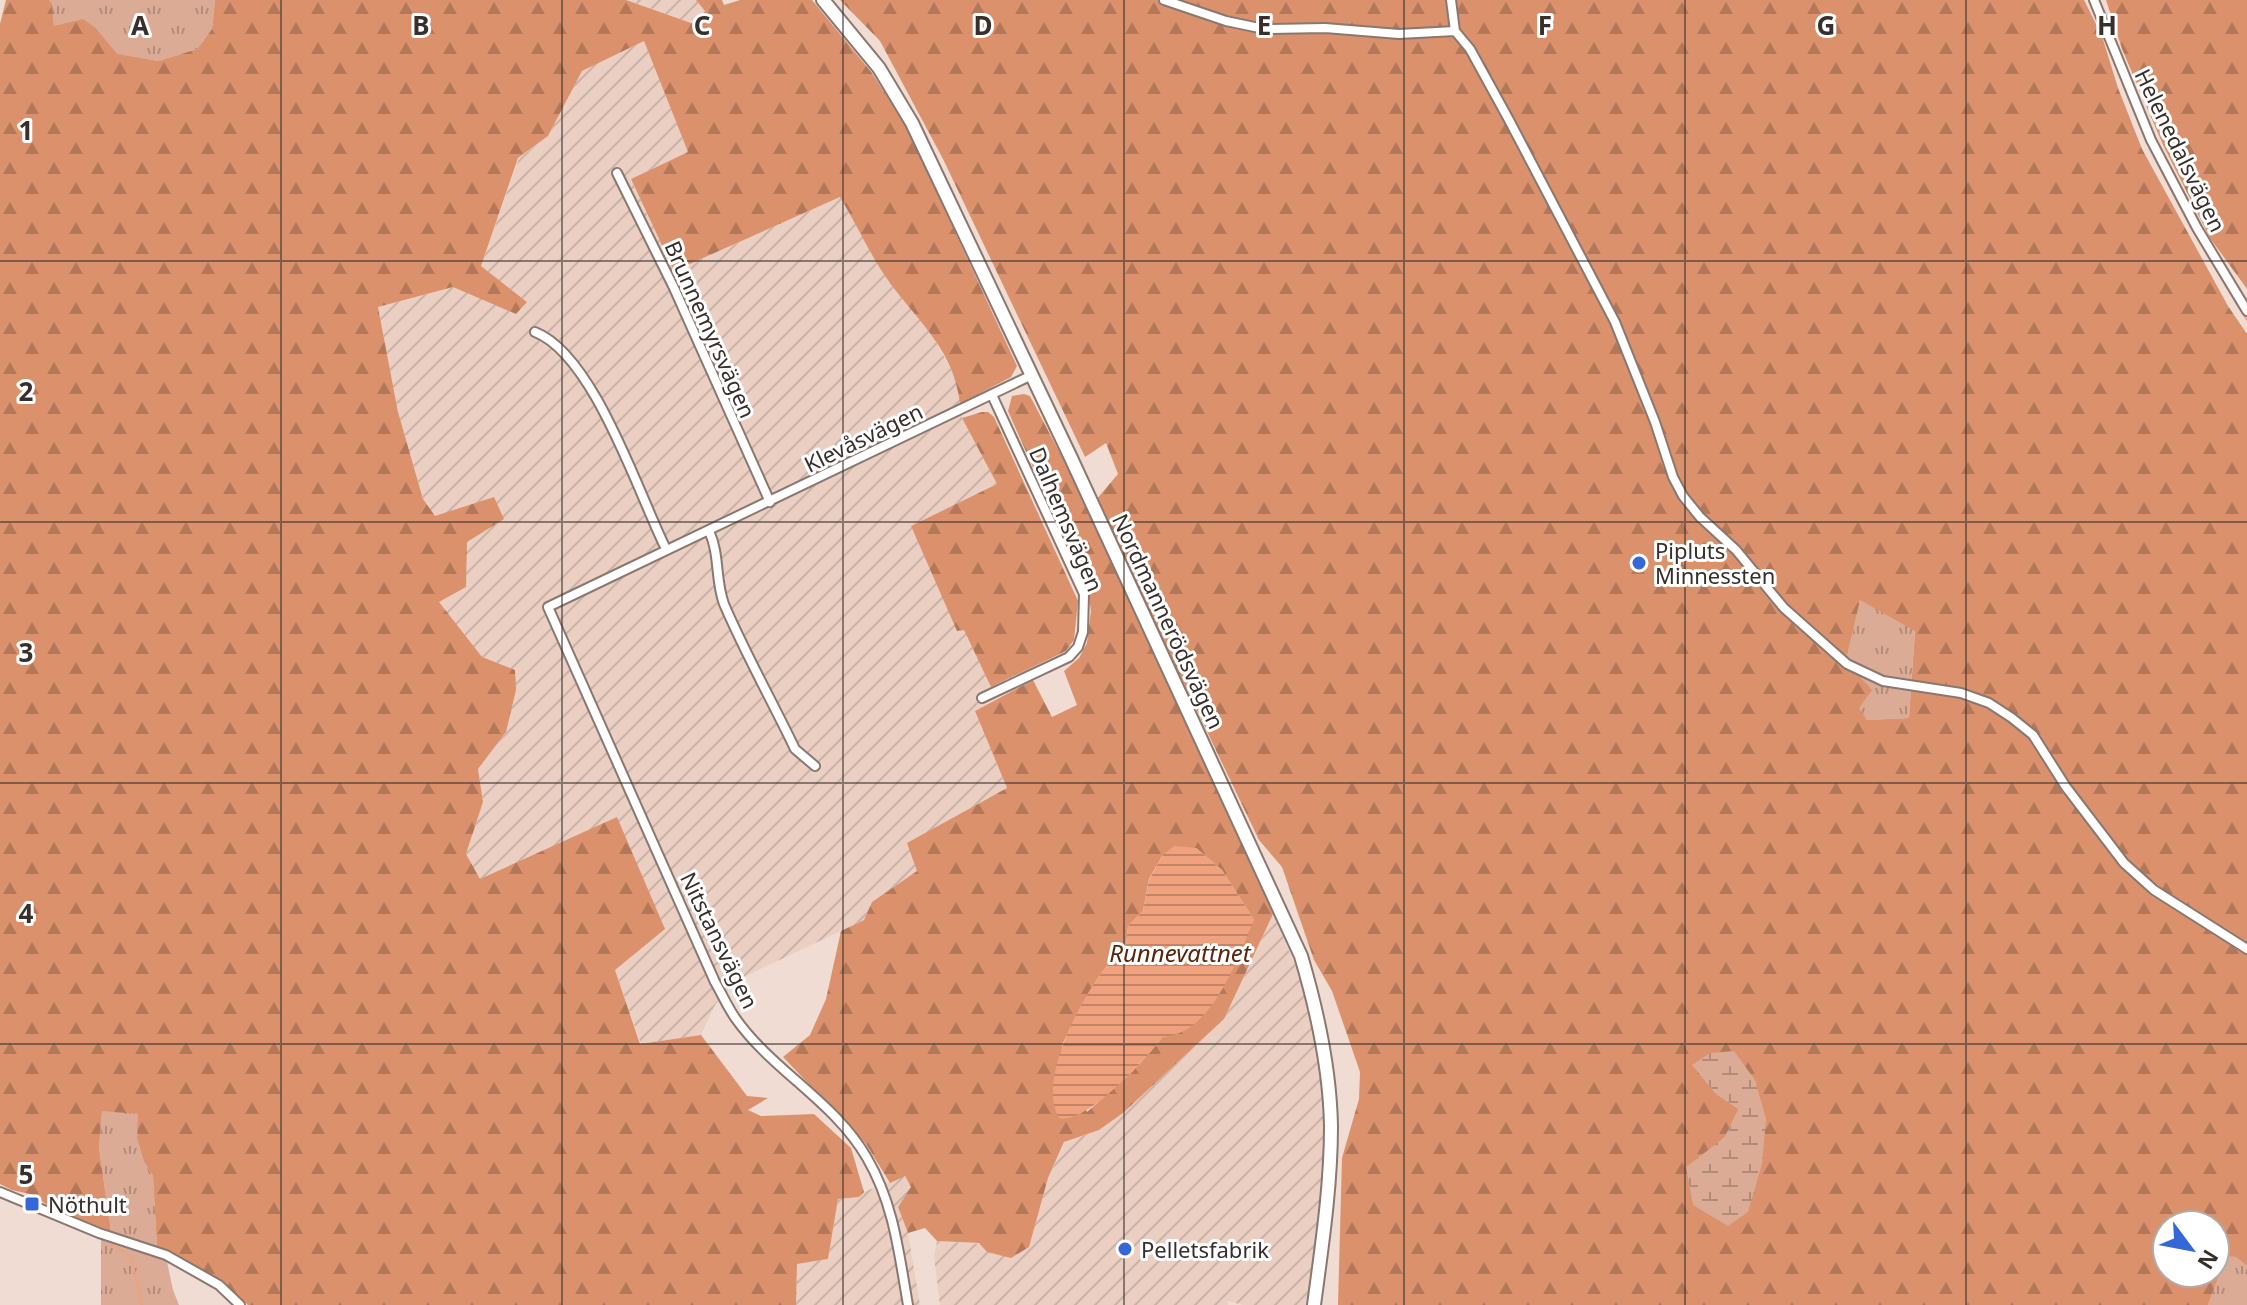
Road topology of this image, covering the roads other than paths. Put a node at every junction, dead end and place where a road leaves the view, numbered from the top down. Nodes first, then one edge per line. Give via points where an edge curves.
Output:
1 (823, 0) edge
2 (1164, 0) edge
3 (1451, 0) edge
4 (2094, 0) edge
5 (1455, 31) junction
6 (617, 173) dead end
7 (2247, 311) edge
8 (535, 332) dead end
9 (1032, 375) junction
10 (992, 395) junction
11 (770, 502) junction
12 (709, 531) junction
13 (666, 549) junction
14 (548, 607) joint
15 (982, 698) dead end
16 (815, 766) dead end
17 (2247, 949) edge
18 (0, 1192) edge
19 (240, 1305) edge
20 (908, 1305) edge
21 (1314, 1305) edge

1 - 9 main road, Nordmannerödsvägen via 879,68 912,123
2 - 5 street via 1264,29
3 - 5 street
4 - 7 street, Helenedalsvägen via 2157,152
5 - 17 street via 1470,49 1615,322 1673,477 1700,517 1736,550 1784,608 1847,664 1883,681 1961,693 2012,718 2033,735 2124,863 2154,890
6 - 11 street, Brunnemyrsvägen
8 - 13 street via 569,358 590,389
9 - 10 street, Klevåsvägen
9 - 21 main road, Nordmannerödsvägen via 1301,956 1320,1029 1331,1124
10 - 11 street, Klevåsvägen
10 - 15 street, Dalhemsvägen via 1084,594 1086,615 1078,647 1069,657
11 - 12 street, Klevåsvägen
12 - 13 street, Klevåsvägen
12 - 16 street via 723,601 795,749
13 - 14 street, Klevåsvägen
14 - 20 street, Nitstansvägen via 736,1019 841,1122 882,1186 892,1211
18 - 19 street via 166,1255 219,1285

